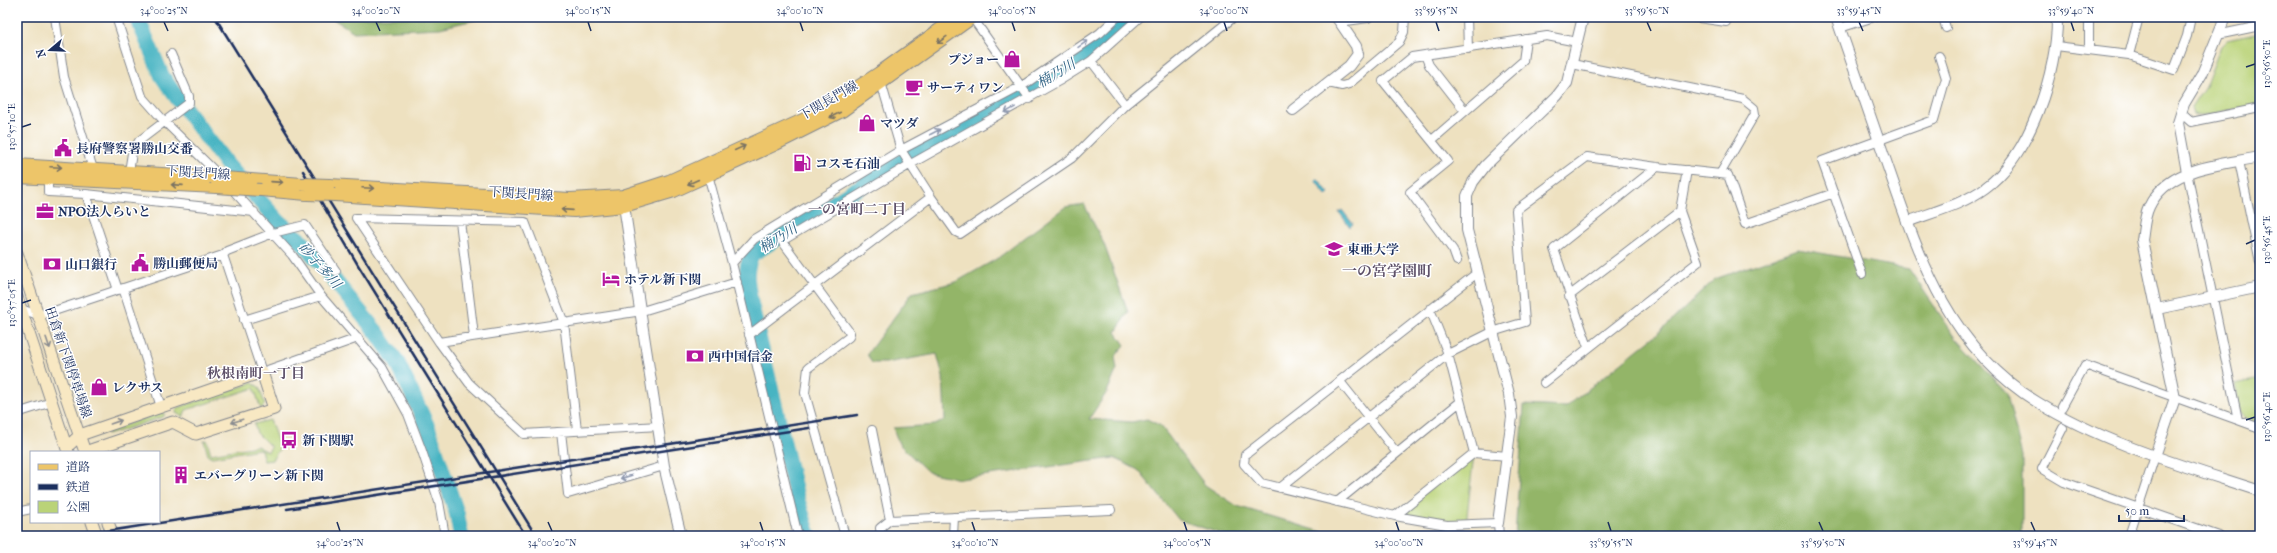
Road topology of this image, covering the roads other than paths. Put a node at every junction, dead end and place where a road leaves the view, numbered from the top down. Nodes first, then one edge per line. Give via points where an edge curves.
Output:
1 (55, 17) edge
2 (116, 17) edge
3 (957, 17) edge
4 (972, 17) edge
5 (1117, 17) edge
6 (1140, 17) edge
7 (1234, 17) edge
8 (1368, 17) edge
9 (1405, 17) edge
10 (1467, 17) edge
11 (1583, 17) edge
12 (1692, 17) edge
13 (1836, 17) edge
14 (1874, 17) edge
15 (1942, 17) edge
16 (2057, 17) edge
17 (2089, 17) edge
18 (2139, 17) edge
19 (2191, 17) edge
20 (2224, 17) edge
21 (1337, 19) edge
22 (1726, 22) dead end
23 (2260, 26) edge
24 (1840, 28) junction
25 (1946, 28) dead end
26 (2217, 35) junction
27 (1526, 39) junction
28 (1577, 42) junction
29 (2056, 46) junction
30 (1468, 49) junction
31 (2089, 50) junction
32 (171, 54) dead end
33 (1426, 55) junction
34 (1938, 56) dead end
35 (2129, 56) junction
36 (1091, 61) junction
37 (1572, 64) junction
38 (880, 78) junction
39 (1328, 83) junction
40 (1022, 86) junction
41 (1030, 99) junction
42 (1125, 105) junction
43 (2260, 108) edge
44 (1293, 110) dead end
45 (1465, 111) junction
46 (2181, 113) junction
47 (164, 121) junction
48 (1432, 140) junction
49 (1878, 140) junction
50 (901, 150) junction
51 (2260, 157) edge
52 (2239, 161) junction
53 (17, 165) edge
54 (909, 165) junction
55 (1657, 167) junction
56 (93, 169) junction
57 (707, 170) junction
58 (1687, 170) junction
59 (129, 172) junction
60 (2187, 172) junction
61 (1720, 174) junction
62 (17, 177) edge
63 (48, 179) junction
64 (213, 182) junction
65 (304, 189) junction
66 (1834, 193) junction
67 (86, 194) junction
68 (931, 196) junction
69 (624, 201) junction
70 (1680, 211) junction
71 (254, 212) junction
72 (460, 221) junction
73 (1907, 222) junction
74 (276, 232) junction
75 (17, 253) edge
76 (223, 254) junction
77 (1457, 261) dead end
78 (2260, 262) edge
79 (732, 263) junction
80 (336, 271) dead end
81 (1477, 273) junction
82 (1862, 274) dead end
83 (737, 282) junction
84 (814, 286) junction
85 (2260, 287) edge
86 (120, 289) junction
87 (321, 296) junction
88 (1569, 296) junction
89 (17, 297) edge
90 (2212, 297) junction
91 (1430, 309) junction
92 (2157, 309) junction
93 (19, 310) edge
94 (642, 311) junction
95 (38, 315) junction
96 (244, 320) junction
97 (564, 323) junction
98 (1492, 332) junction
99 (750, 335) junction
100 (474, 336) junction
101 (358, 338) junction
102 (439, 342) junction
103 (1588, 347) junction
104 (1448, 354) junction
105 (262, 372) junction
106 (1544, 383) dead end
107 (1342, 384) dead end
108 (2175, 398) junction
109 (52, 402) junction
110 (1460, 402) junction
111 (165, 405) junction
112 (2062, 407) dead end
113 (17, 413) edge
114 (1368, 418) junction
115 (2238, 420) junction
116 (173, 422) junction
117 (659, 426) junction
118 (2063, 428) dead end
119 (2260, 428) edge
120 (577, 430) junction
121 (872, 430) dead end
122 (561, 432) junction
123 (80, 435) junction
124 (68, 450) edge
125 (85, 451) edge
126 (88, 451) edge
127 (1397, 453) junction
128 (1474, 453) junction
129 (1507, 456) junction
130 (2155, 456) junction
131 (664, 466) junction
132 (1280, 488) junction
133 (2260, 491) edge
134 (1337, 502) junction
135 (2138, 508) junction
136 (30, 509) edge
137 (1111, 510) dead end
138 (17, 512) edge
139 (1396, 516) junction
140 (954, 517) junction
141 (890, 520) junction
142 (92, 523) edge
143 (108, 523) edge
144 (1498, 523) junction
145 (97, 536) edge
146 (113, 536) edge
147 (445, 536) edge
148 (681, 536) edge
149 (798, 536) edge
150 (845, 536) edge
151 (881, 536) edge
152 (953, 536) edge
153 (1499, 536) edge
154 (2129, 536) edge
155 (2219, 536) edge

1 - 56 street via 64,77
2 - 47 street via 142,96
3 - 38 main road, 下関長門線
4 -> 38 main road, 下関長門線
4 - 40 street
40 -> 5 street via 1100,33
6 - 36 street
7 - 42 street
8 - 21 street
9 - 39 street via 1400,42 1348,84 1342,86
10 - 30 street
11 - 28 street
12 - 22 street
13 - 24 street
14 - 24 street
15 - 25 street
16 - 29 street
17 - 31 street
18 - 35 street
19 - 35 street via 2174,70
20 - 26 street
21 - 39 street via 1356,46 1358,54 1349,66
23 - 26 street
24 - 49 street
26 - 46 street via 2202,74
27 - 28 street via 1547,36
27 - 30 street
27 - 45 street via 1523,61
28 - 37 street
29 - 31 street
29 - 73 street via 2051,70 2032,126 2024,143 2004,172 1975,195
30 - 33 street
31 - 35 street
32 - 47 street via 189,96 189,102
33 - 45 street via 1429,65
33 - 48 street via 1412,57 1383,81
34 - 49 street via 1946,78 1934,120
36 - 41 street
36 - 42 street
37 - 61 street via 1743,99 1750,103 1754,108 1753,120
37 - 81 street via 1567,83 1486,165 1473,182 1467,196 1466,212 1467,230
38 - 50 street
38 - 57 main road, 下関長門線
39 - 44 street
40 - 41 street
50 -> 40 street
41 -> 54 street
42 - 68 street via 1072,158 960,234
43 - 46 street via 2191,122
45 - 48 street
46 - 60 street via 2178,123
47 - 59 street via 139,141 132,153
47 - 71 street
48 - 77 street via 1448,161 1410,192 1453,250
49 - 66 street via 1822,161
49 - 73 street
50 - 54 street
50 - 79 street via 754,239
51 - 52 street
52 - 60 street
52 - 78 street
53 -> 56 main road, 下関長門線
54 - 68 street
54 - 84 street via 782,241
55 - 58 street
55 - 88 street via 1554,249
55 - 98 street via 1587,157 1516,210 1525,322
56 - 59 main road, 下関長門線
57 - 69 main road, 下関長門線 via 669,181
57 - 79 street
58 - 61 street
58 - 70 street
59 - 64 main road, 下関長門線
60 - 90 street
60 - 92 street via 2171,180 2158,193 2149,206 2144,221 2142,240
61 - 66 street via 1728,175 1745,224
62 - 63 main road, 下関長門線
64 -> 63 main road, 下関長門線
63 - 67 street via 48,192
64 - 65 main road, 下関長門線, bridge via 260,190
64 -> 65 main road, 下関長門線, bridge via 251,180
65 - 69 main road, 下関長門線, bridge
66 - 82 street
67 - 71 street
67 - 86 street
68 - 84 street
69 - 94 street
70 - 88 street
70 - 103 street via 1698,262
71 - 74 street
72 - 97 street via 525,222
72 - 100 street
72 - 102 street via 356,218
73 - 130 street via 1928,275 1946,308 1966,336 1997,370 2036,402 2068,420
74 - 76 street
74 - 80 street via 305,225
74 - 87 street
75 - 95 main road, 田倉新下関停車場線
76 - 86 street
76 - 96 street
79 - 83 street
81 - 91 street
81 - 98 street
83 - 94 street
83 - 99 street
84 - 99 street
84 - 150 street via 850,333 849,337 808,368 805,380 805,393
85 - 90 street
86 - 95 street
86 - 111 street
87 - 96 street
87 - 101 street
88 - 103 street
89 - 93 main road
90 - 92 street
90 - 115 street
91 - 104 street
91 - 132 street via 1245,455 1244,464 1261,483
92 - 108 street
93 - 95 street
93 - 109 main road
94 - 97 street
94 - 117 street
95 -> 123 main road, 田倉新下関停車場線
96 - 105 street
97 - 100 street
97 - 120 street
98 - 104 street
98 - 129 street via 1509,394 1512,417
99 - 149 street
100 - 102 street
101 - 105 street
101 - 147 street via 378,362 408,414 440,502
102 - 122 street via 469,383 524,434
103 - 106 street
104 - 110 street
104 - 114 street
105 - 111 main road, 田倉新下関停車場線
105 -> 116 main road via 274,409 196,434
107 - 114 street
108 - 112 street via 2086,365
108 - 115 street
108 - 130 street
109 - 113 street
109 - 124 main road
110 - 127 street
110 - 128 street
111 - 116 main road
123 -> 111 main road, 田倉新下関停車場線
114 - 127 street
114 - 132 street
115 - 119 street
116 - 126 main road
117 - 120 street
117 - 131 street
118 - 135 street via 2042,469 2064,482
120 - 122 street
121 - 141 street
131 -> 122 street via 568,494
123 - 124 main road
123 - 125 main road
127 - 134 street
128 - 129 street
128 - 139 street
129 - 144 street
130 - 133 street
130 - 135 street
131 - 148 street
132 - 134 street
134 - 139 street
135 - 154 street
135 - 155 street
136 - 138 street
137 - 140 street
139 - 144 street via 1447,525
140 - 141 street
140 - 152 street
141 - 151 street via 880,528
142 - 145 main road
143 - 146 main road
144 - 153 street

